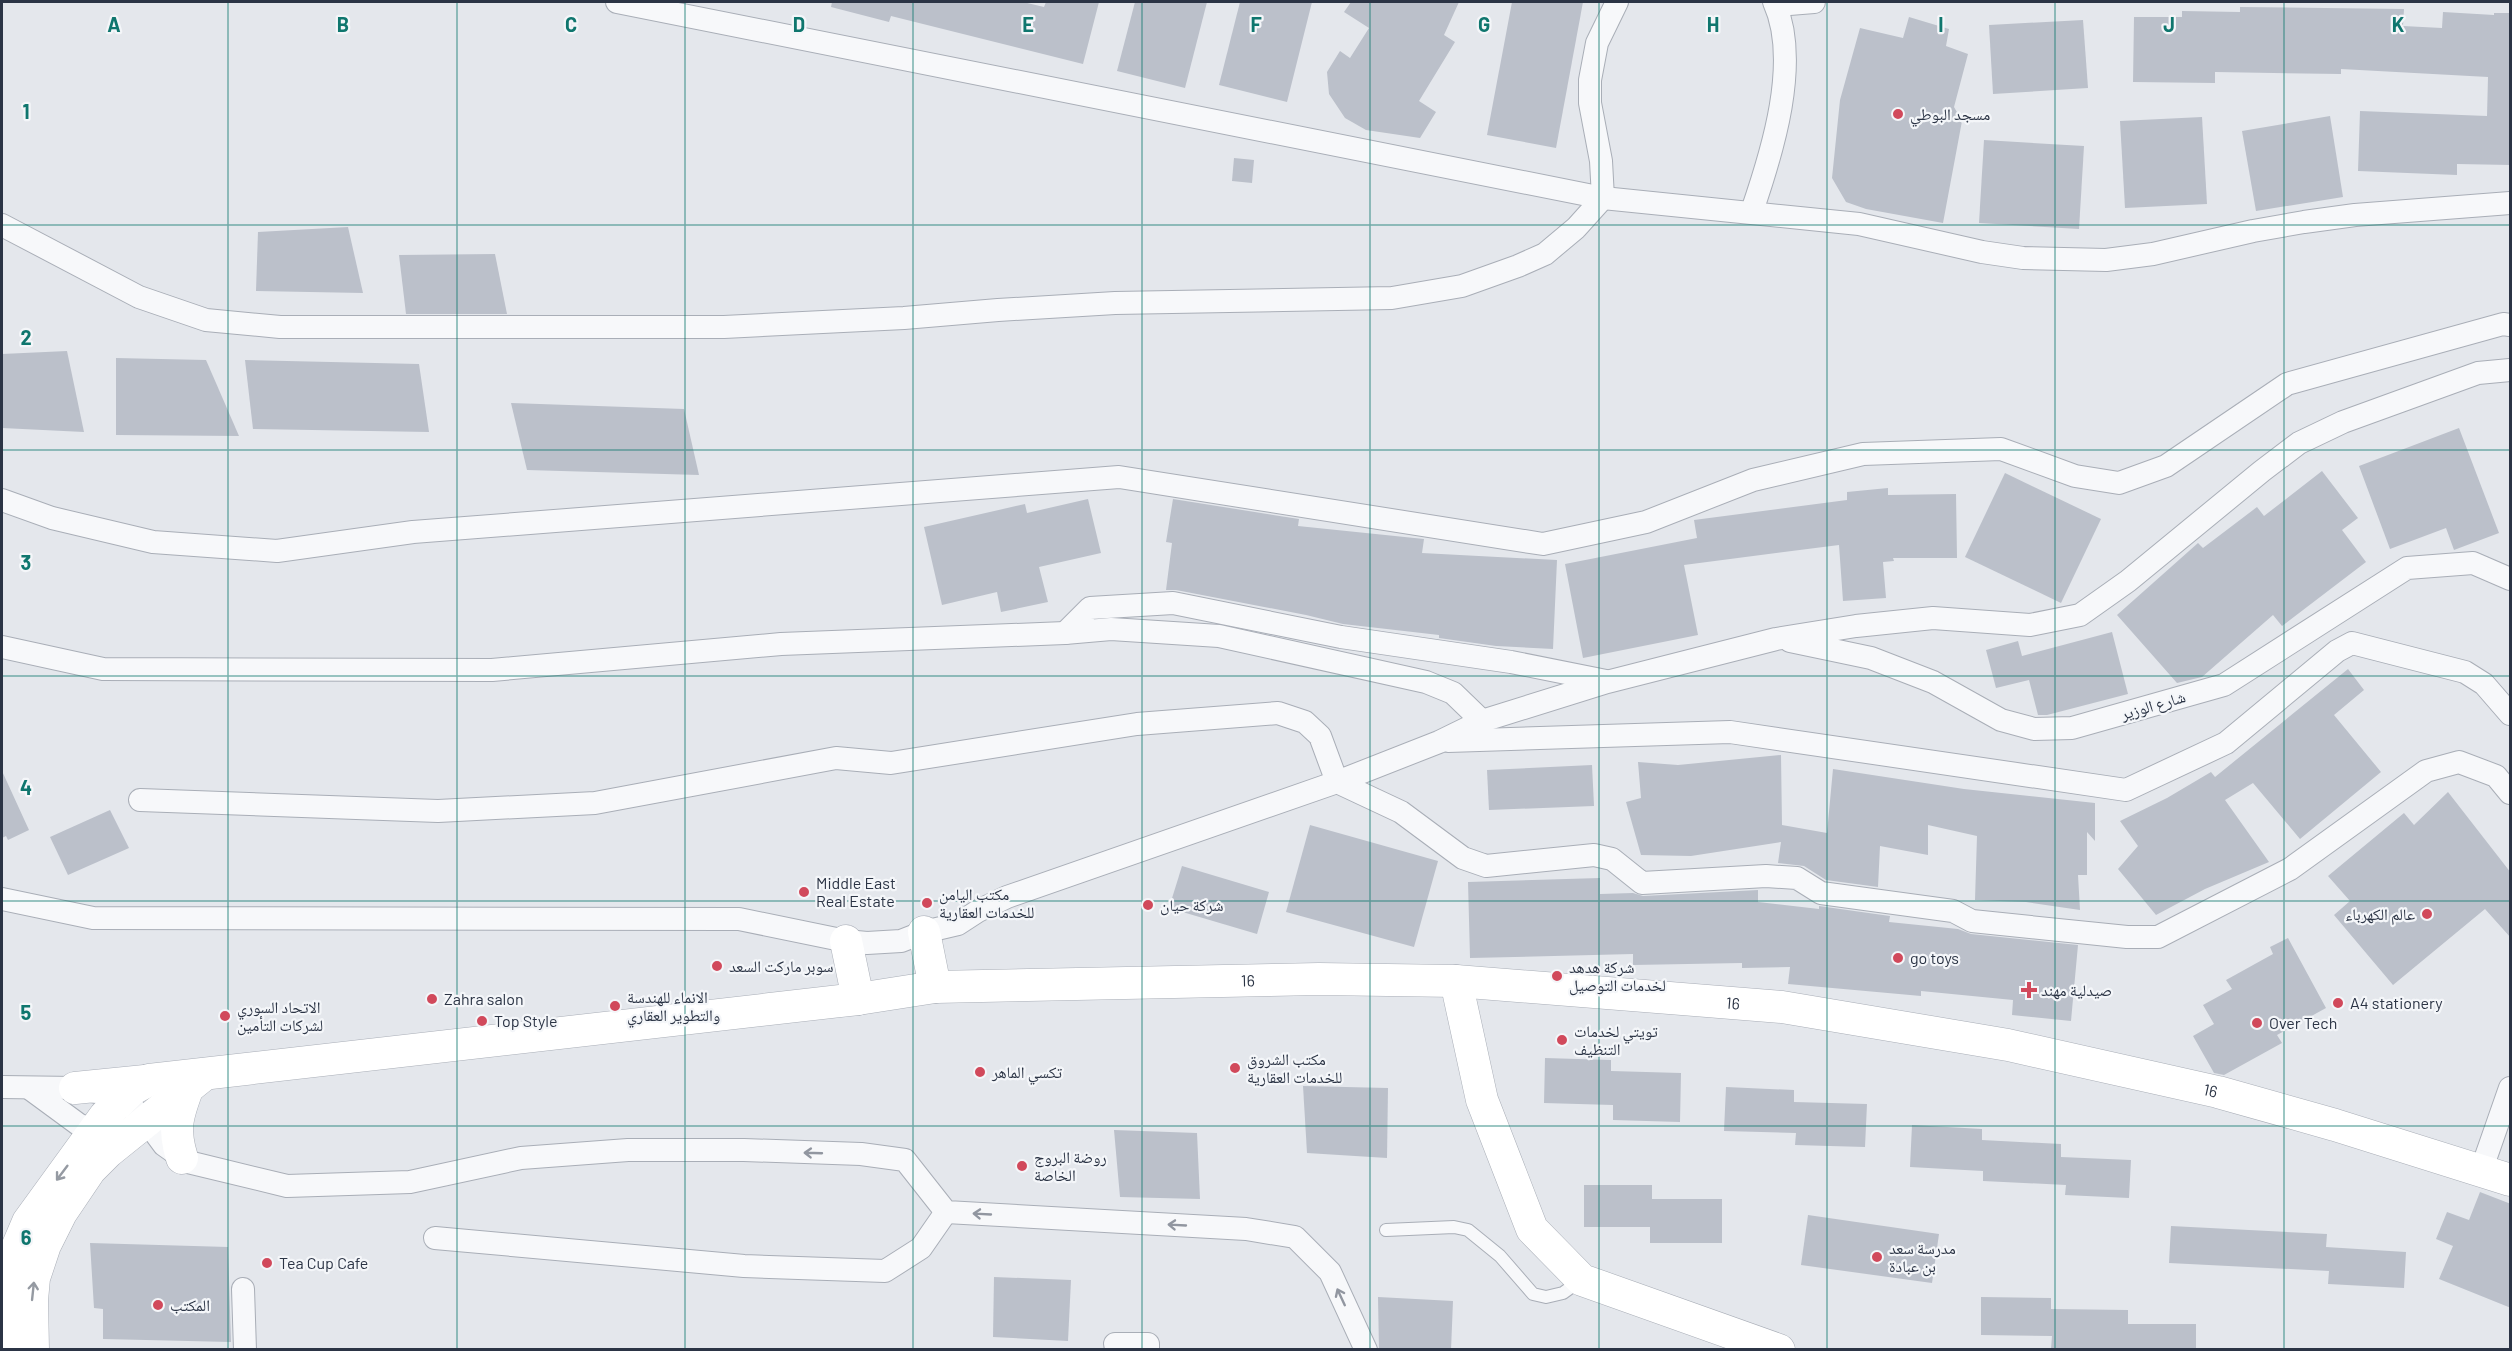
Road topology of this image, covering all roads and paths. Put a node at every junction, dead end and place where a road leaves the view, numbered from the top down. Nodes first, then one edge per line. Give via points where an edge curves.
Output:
1 (617, 2) edge
2 (1617, 2) edge
3 (1814, 2) edge
4 (1775, 3) edge
5 (1603, 198) junction
6 (2511, 203) edge
7 (1752, 211) junction
8 (2, 225) edge
9 (2511, 325) edge
10 (2511, 370) edge
11 (2, 500) edge
12 (2511, 579) edge
13 (1065, 633) junction
14 (1776, 639) junction
15 (2, 647) edge
16 (1607, 682) junction
17 (2511, 714) edge
18 (1482, 721) junction
19 (1439, 742) junction
20 (1337, 782) junction
21 (2511, 793) edge
22 (140, 800) dead end
23 (2, 899) edge
24 (924, 932) junction
25 (846, 941) junction
26 (1456, 981) junction
27 (935, 987) junction
28 (858, 999) junction
29 (149, 1080) junction
30 (196, 1081) junction
31 (2, 1087) edge
32 (30, 1088) junction
33 (75, 1088) junction
34 (2511, 1088) edge
35 (120, 1100) junction
36 (92, 1132) junction
37 (136, 1132) junction
38 (182, 1158) junction
39 (2481, 1171) junction
40 (2511, 1180) edge
41 (946, 1212) junction
42 (1386, 1230) dead end
43 (435, 1238) dead end
44 (1582, 1280) junction
45 (243, 1289) dead end
46 (1115, 1344) dead end
47 (8, 1350) edge
48 (33, 1350) edge
49 (245, 1350) edge
50 (1148, 1350) edge
51 (1366, 1350) edge
52 (1779, 1350) edge

1 - 5 street
2 - 5 street via 1597,43 1590,80
3 - 4 street
4 - 7 street via 1785,41 1781,95 1770,153
5 - 7 street
5 - 8 street via 1545,254 1490,277 1427,293 1356,300 1115,303 724,327 280,327 206,320 139,297
6 - 7 street via 2345,217 2106,260 1982,252 1859,224
9 - 11 street via 2503,324 2287,384 2166,465 2119,483 2075,476 2001,449 1863,454 1754,480 1646,522 1542,544 1119,477 413,532 277,550 153,542 52,518
10 - 14 street via 2478,373 2343,422 2299,443 2080,615 2030,625 1933,618
12 - 14 street, شارع الوزير via 2473,563 2406,568 2224,685 2073,728 2034,729 2001,720 1933,682 1871,658
13 - 15 street via 781,644 492,670 103,669
13 - 16 street via 1090,608 1173,603 1341,637 1511,662
13 - 18 street via 1111,629 1219,636 1426,682 1453,693
14 - 16 street
16 - 18 street
17 - 19 street via 2484,684 2465,672 2352,643 2337,651 2226,743 2126,790 1730,732
18 - 19 street
19 - 20 street
20 - 21 street via 1401,812 1463,858 1486,866 1594,855 1612,859 1642,884 1766,876 1797,878 1821,893 1953,911 1972,921 2127,937 2158,937 2290,869 2426,771 2459,762 2496,776
20 - 22 street via 1320,736 1305,722 1278,713 1137,724 891,763 836,758 595,804 438,811
20 - 24 street via 1007,897 958,924
23 - 25 street via 93,918 739,919
24 - 25 street via 902,941
24 - 27 street
25 - 28 street
26 - 27 street, 16 via 1193,980
26 - 39 street, 16 via 1782,1007 2008,1045 2218,1092
26 - 44 street via 1482,1100 1532,1229
27 - 28 street, 16
28 - 30 street, 16
29 - 30 street, 16
29 - 33 street, 16
29 - 35 street
30 - 37 street
30 - 38 street via 177,1120 175,1137
31 - 32 street
32 - 33 street
32 - 36 street
33 - 35 street
34 - 39 street
35 - 36 street
35 - 37 street
36 - 37 street
36 -> 47 street via 37,1207 19,1242 10,1289
37 - 38 street
48 -> 37 street via 33,1289 45,1245 90,1170
41 -> 38 street via 905,1160 861,1154 628,1150 521,1158 410,1182 311,1186 287,1186
39 - 40 street, 16
41 - 43 street via 921,1248 885,1271 744,1266
51 -> 41 street via 1330,1272 1295,1237 1246,1229
42 - 44 lane via 1468,1230 1500,1256 1533,1294 1546,1297 1563,1293
44 - 52 street
45 - 49 street
46 - 50 street via 1148,1344

